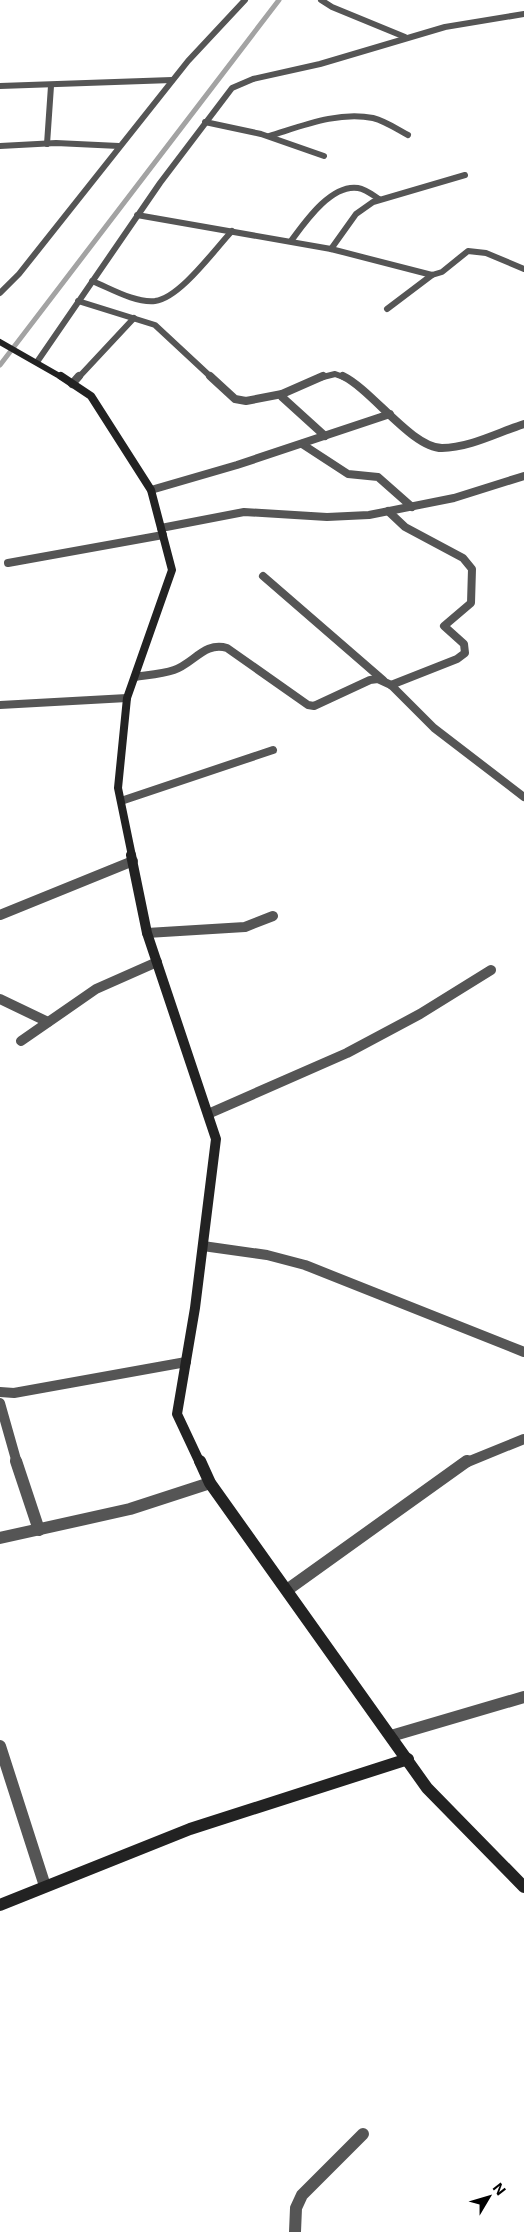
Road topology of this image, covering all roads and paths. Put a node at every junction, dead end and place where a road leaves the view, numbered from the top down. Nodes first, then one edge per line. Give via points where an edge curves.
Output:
1 (245, 0) edge
2 (322, 0) edge
3 (524, 14) edge
4 (405, 36) junction
5 (172, 80) junction
6 (0, 86) edge
7 (51, 86) junction
8 (205, 122) junction
9 (408, 135) dead end
10 (270, 136) junction
11 (47, 144) junction
12 (0, 146) edge
13 (119, 146) junction
14 (324, 156) dead end
15 (465, 175) dead end
16 (379, 199) junction
17 (137, 215) junction
18 (232, 231) junction
19 (291, 241) junction
20 (331, 249) junction
21 (524, 269) edge
22 (432, 275) junction
23 (92, 281) junction
24 (0, 293) edge
25 (78, 301) junction
26 (387, 309) dead end
27 (134, 318) junction
28 (0, 342) edge
29 (33, 360) junction
30 (72, 384) junction
31 (282, 394) junction
32 (390, 414) junction
33 (524, 424) edge
34 (325, 436) junction
35 (302, 444) junction
36 (524, 476) edge
37 (151, 490) junction
38 (412, 507) junction
39 (388, 511) junction
40 (162, 531) junction
41 (8, 563) dead end
42 (263, 576) dead end
43 (135, 677) junction
44 (388, 683) junction
45 (127, 698) junction
46 (0, 705) edge
47 (273, 750) dead end
48 (524, 797) edge
49 (121, 801) junction
50 (133, 861) junction
51 (0, 915) edge
52 (273, 916) dead end
53 (147, 933) junction
54 (157, 962) junction
55 (491, 970) dead end
56 (0, 999) edge
57 (48, 1022) junction
58 (21, 1041) dead end
59 (208, 1114) junction
60 (203, 1246) junction
61 (524, 1352) edge
62 (186, 1362) junction
63 (0, 1392) edge
64 (0, 1403) edge
65 (524, 1439) edge
66 (210, 1482) junction
67 (39, 1530) junction
68 (0, 1538) edge
69 (287, 1590) junction
70 (524, 1697) edge
71 (391, 1736) junction
72 (0, 1746) edge
73 (408, 1759) junction
74 (45, 1886) junction
75 (524, 1887) edge
76 (0, 1905) edge
77 (363, 2134) dead end
78 (295, 2232) edge

1 - 5 street
2 - 4 street
3 - 4 street via 473,20
4 - 8 street via 320,64 241,82 224,96
5 - 7 street
5 - 13 street
6 - 7 street
7 - 11 street
8 - 10 street
8 - 17 street
9 - 10 street via 381,121 362,117 323,121
10 - 14 street
11 - 12 street
11 - 13 street
13 - 24 street via 19,274
15 - 16 street
16 - 19 street via 360,188 344,188 311,214
16 - 20 street via 356,214
17 - 18 street
17 - 23 street
18 - 19 street
18 - 23 street via 176,290 160,301 141,299
19 - 20 street
20 - 22 street
21 - 22 street via 486,253 468,251 442,272
22 - 26 street
23 - 25 street
25 - 27 street
25 - 29 street
27 - 30 street
27 - 31 street via 162,331 235,399 246,401
28 - 29 main road
29 - 30 main road
30 - 37 main road via 90,396
31 - 32 street via 329,375 341,374
31 - 34 street
32 - 33 street via 428,444 441,448
32 - 34 street
34 - 35 street
35 - 37 street
35 - 38 street via 348,474 378,477
36 - 38 street via 454,498
37 - 40 main road
38 - 39 street
39 - 40 street via 352,517 244,512
39 - 44 street via 405,527 463,558 472,569 471,603 444,626 464,644 464,653 457,659
40 - 41 street
40 - 43 main road via 172,570
42 - 44 street
43 - 44 street via 180,668 207,648 219,645 308,705 314,706 370,680
43 - 45 main road
44 - 48 street via 434,728
45 - 46 street
45 - 49 main road via 118,788
47 - 49 street
49 - 50 main road
50 - 51 street
50 - 53 main road
52 - 53 street via 246,927
53 - 54 main road
54 - 57 street via 96,989
54 - 59 main road
55 - 59 street via 348,1053
56 - 57 street
57 - 58 street
59 - 60 main road via 216,1139
60 - 61 street via 267,1255 305,1265
60 - 62 main road
62 - 63 street via 14,1393
62 - 66 main road via 177,1414
64 - 67 street
65 - 69 street via 454,1469
66 - 67 street via 130,1509
66 - 69 main road
67 - 68 street
69 - 71 main road
70 - 71 street
71 - 73 main road
72 - 74 street
73 - 74 main road via 190,1829
73 - 75 main road via 428,1788
74 - 76 main road
77 - 78 street via 302,2195 296,2208

